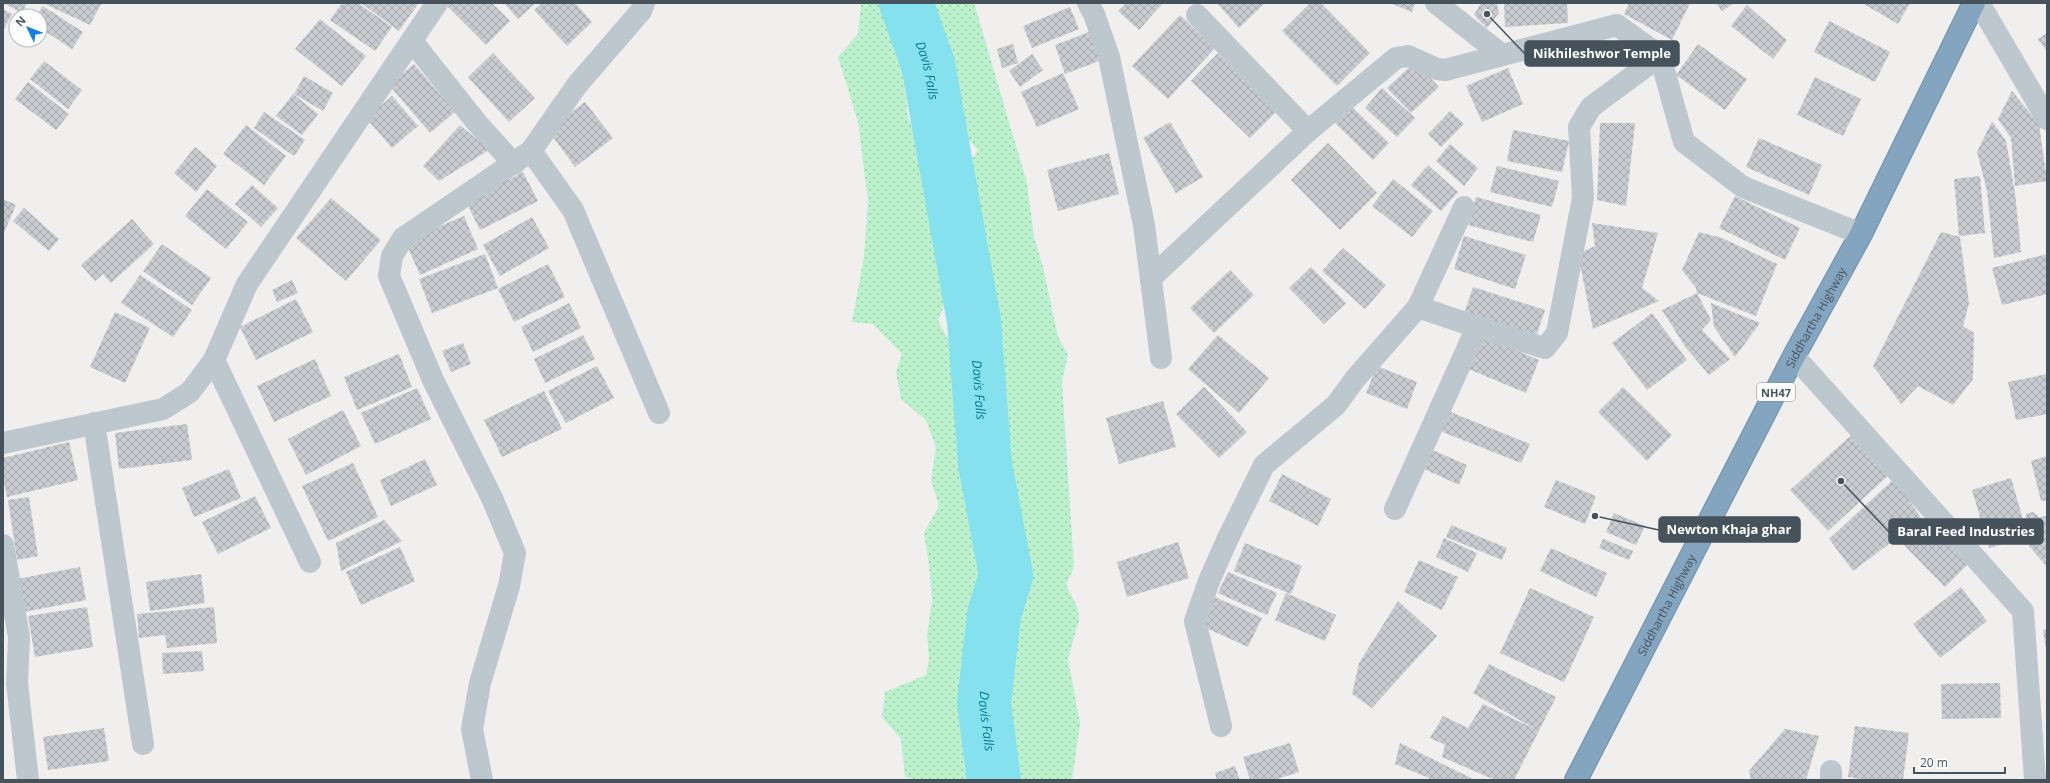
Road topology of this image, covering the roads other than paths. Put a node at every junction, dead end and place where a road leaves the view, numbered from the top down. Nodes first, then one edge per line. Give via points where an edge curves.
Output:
1 (437, 3) edge
2 (644, 3) edge
3 (1088, 3) edge
4 (1436, 3) edge
5 (1974, 3) edge
6 (1978, 3) edge
7 (1197, 15) dead end
8 (412, 41) junction
9 (1502, 55) junction
10 (1660, 56) junction
11 (2047, 119) edge
12 (1308, 131) junction
13 (531, 151) junction
14 (514, 164) junction
15 (1464, 207) dead end
16 (1860, 234) junction
17 (1151, 278) junction
18 (1418, 306) junction
19 (1477, 327) junction
20 (1794, 356) junction
21 (1161, 358) dead end
22 (214, 360) junction
23 (659, 412) dead end
24 (94, 424) junction
25 (3, 443) edge
26 (1395, 509) dead end
27 (3, 545) edge
28 (310, 562) dead end
29 (10, 684) edge
30 (1221, 726) dead end
31 (143, 744) dead end
32 (28, 780) edge
33 (482, 780) edge
34 (1576, 780) edge
35 (2035, 780) edge

1 - 8 street
2 - 13 street via 641,12 577,84
3 - 17 street via 1109,57 1144,225
4 - 9 street
5 - 16 highway, Siddhartha Highway / NH47
6 - 11 street
7 - 12 street
8 - 14 street via 477,123
8 - 22 street via 247,284
9 - 10 street via 1617,25
9 - 12 street via 1445,70 1408,56 1396,58
10 - 16 street via 1684,142 1743,186
10 - 19 street via 1591,107 1579,127 1583,198 1557,333 1545,348
12 - 17 street
13 - 14 street
13 - 23 street via 573,210
14 - 33 street via 403,238 392,256 389,276 433,380 492,498 515,553 509,586 480,682 472,729
15 - 18 street
16 - 20 highway, Siddhartha Highway / NH47
17 - 21 street
18 - 19 street
18 - 30 street via 1336,405 1264,465 1228,538 1209,581 1196,622
19 - 26 street
20 - 34 highway, Siddhartha Highway / NH47
20 - 35 street via 2023,611
22 - 24 street via 190,392 162,408
22 - 28 street
24 - 25 street
24 - 31 street
27 - 29 street via 19,637
29 - 32 street

